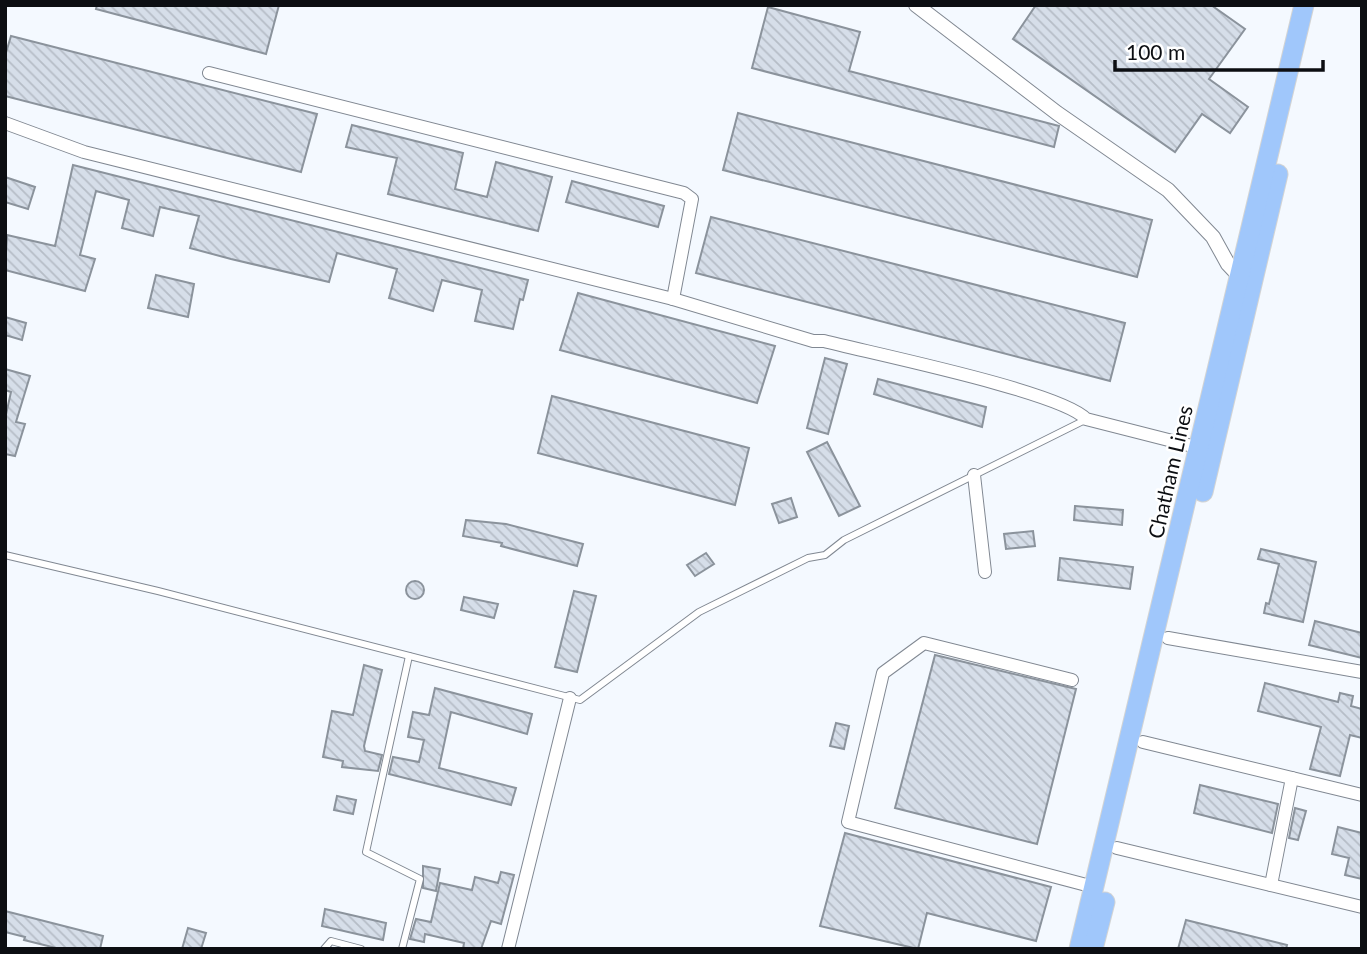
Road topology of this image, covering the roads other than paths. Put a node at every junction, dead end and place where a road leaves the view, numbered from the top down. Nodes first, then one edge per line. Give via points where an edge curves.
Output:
1 (916, 5) edge
2 (1304, 5) edge
3 (1316, 5) edge
4 (208, 73) dead end
5 (5, 123) edge
6 (1246, 282) junction
7 (673, 299) junction
8 (1086, 419) junction
9 (1200, 448) junction
10 (974, 475) junction
11 (5, 555) edge
12 (985, 572) dead end
13 (1168, 638) junction
14 (410, 656) junction
15 (1362, 672) edge
16 (1072, 680) dead end
17 (570, 698) junction
18 (1143, 742) junction
19 (1292, 778) junction
20 (1362, 795) edge
21 (1117, 848) junction
22 (1271, 886) junction
23 (1094, 887) junction
24 (1362, 907) edge
25 (324, 949) edge
26 (361, 949) edge
27 (402, 949) edge
28 (508, 949) edge
29 (1079, 949) edge
30 (1093, 949) edge

1 - 6 street via 1057,113 1168,190 1213,237
2 - 6 highway, Chatham Lines
3 - 6 highway, Chatham Lines
4 - 7 street via 684,193 692,199
5 - 7 street via 84,152
6 - 9 highway, Chatham Lines
6 - 13 highway, Chatham Lines
7 - 8 street via 813,341 1021,391 1079,411
8 - 9 street
8 - 10 lane
9 - 23 highway, Chatham Lines
10 - 12 street
10 - 17 lane via 844,540 825,555 808,558 699,612 580,701
11 - 14 lane
13 - 15 street
13 - 18 highway, Chatham Lines
14 - 17 lane
14 - 27 lane via 366,852 420,879
16 - 23 street via 924,643 883,673 848,822
17 - 28 street
18 - 19 street
18 - 21 highway, Chatham Lines
19 - 20 street
19 - 22 street
21 - 22 street
21 - 30 highway, Chatham Lines
22 - 24 street
23 - 29 highway, Chatham Lines
25 - 26 lane via 331,941

